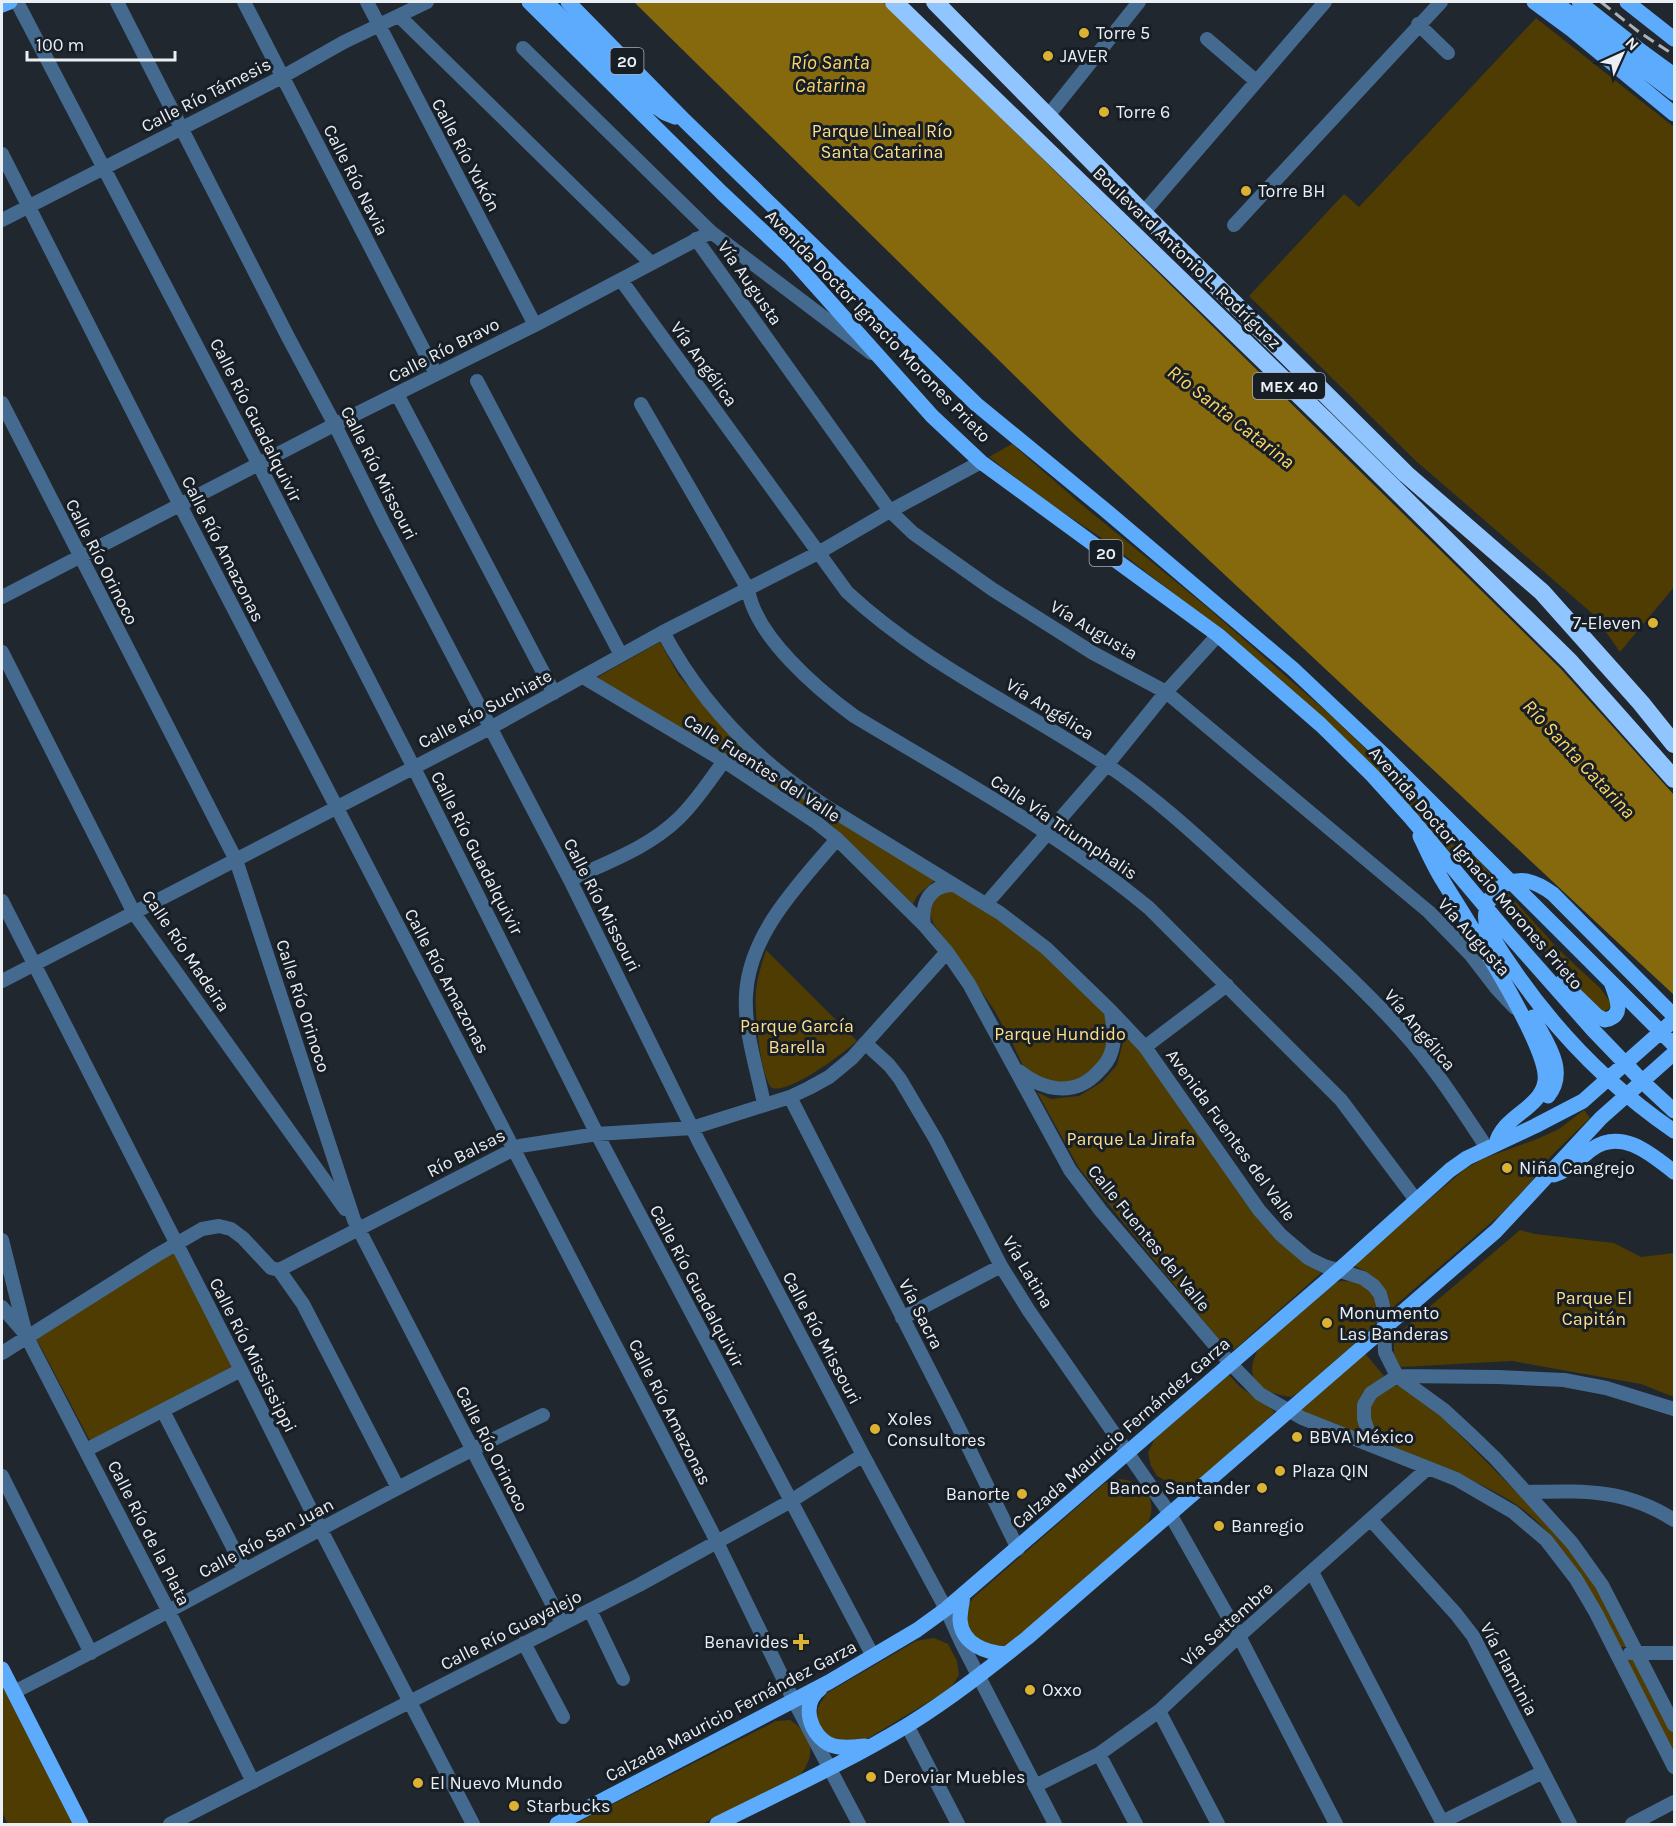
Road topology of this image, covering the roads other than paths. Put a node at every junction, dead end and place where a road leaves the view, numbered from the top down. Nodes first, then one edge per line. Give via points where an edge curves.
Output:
1 (10, 2) edge
2 (17, 2) edge
3 (117, 2) edge
4 (244, 2) edge
5 (367, 2) edge
6 (427, 2) edge
7 (529, 2) edge
8 (546, 2) edge
9 (568, 2) edge
10 (894, 2) edge
11 (934, 2) edge
12 (1140, 2) edge
13 (1325, 2) edge
14 (1441, 2) edge
15 (1534, 2) edge
16 (1555, 2) edge
17 (1580, 2) edge
18 (1627, 2) edge
19 (2, 5) edge
20 (399, 16) junction
21 (1418, 24) junction
22 (378, 26) junction
23 (1207, 39) dead end
24 (1674, 39) edge
25 (523, 48) dead end
26 (1448, 53) dead end
27 (1674, 75) edge
28 (282, 77) junction
29 (1256, 81) junction
30 (1674, 93) edge
31 (1674, 114) edge
32 (1047, 117) junction
33 (686, 121) junction
34 (183, 128) junction
35 (2, 154) edge
36 (105, 168) junction
37 (27, 206) junction
38 (1143, 213) junction
39 (2, 220) edge
40 (1234, 225) dead end
41 (711, 232) junction
42 (696, 239) junction
43 (651, 263) junction
44 (621, 280) junction
45 (535, 325) junction
46 (882, 362) junction
47 (436, 374) junction
48 (477, 381) dead end
49 (397, 394) junction
50 (2, 403) edge
51 (641, 404) dead end
52 (335, 425) junction
53 (981, 462) junction
54 (259, 465) junction
55 (180, 505) junction
56 (890, 511) junction
57 (818, 554) junction
58 (79, 557) junction
59 (748, 589) junction
60 (2, 597) edge
61 (663, 632) junction
62 (1218, 635) junction
63 (2, 652) edge
64 (621, 655) junction
65 (583, 677) junction
66 (1167, 692) junction
67 (554, 693) junction
68 (490, 728) junction
69 (1672, 738) edge
70 (724, 761) junction
71 (1107, 765) junction
72 (414, 768) junction
73 (1674, 779) edge
74 (827, 807) junction
75 (336, 808) junction
76 (1410, 817) junction
77 (817, 823) junction
78 (1047, 833) junction
79 (837, 839) junction
80 (236, 860) junction
81 (570, 880) junction
82 (952, 885) junction
83 (2, 901) edge
84 (986, 904) junction
85 (134, 912) junction
86 (924, 925) junction
87 (1503, 939) junction
88 (947, 951) junction
89 (33, 964) junction
90 (2, 981) edge
91 (1611, 983) junction
92 (1227, 985) junction
93 (1110, 1010) junction
94 (1519, 1011) junction
95 (1674, 1016) edge
96 (1674, 1020) edge
97 (865, 1043) junction
98 (1674, 1045) edge
99 (1145, 1047) junction
100 (1674, 1053) edge
101 (1015, 1068) junction
102 (790, 1097) junction
103 (764, 1104) junction
104 (1674, 1111) edge
105 (1513, 1119) junction
106 (692, 1128) junction
107 (1674, 1131) edge
108 (597, 1134) junction
109 (1491, 1146) junction
110 (514, 1148) junction
111 (1674, 1172) edge
112 (1546, 1179) junction
113 (1416, 1200) junction
114 (356, 1225) junction
115 (2, 1240) edge
116 (176, 1244) junction
117 (1001, 1266) junction
118 (277, 1270) junction
119 (1339, 1270) junction
120 (13, 1281) junction
121 (2, 1290) edge
122 (2, 1306) edge
123 (902, 1318) junction
124 (1384, 1328) junction
125 (27, 1336) junction
126 (2, 1353) edge
127 (1230, 1363) junction
128 (241, 1370) junction
129 (1398, 1376) junction
130 (1674, 1408) edge
131 (163, 1411) junction
132 (1288, 1411) junction
133 (543, 1415) dead end
134 (1373, 1446) junction
135 (471, 1449) junction
136 (86, 1450) junction
137 (1129, 1452) junction
138 (863, 1455) junction
139 (1428, 1468) junction
140 (2, 1476) edge
141 (398, 1488) junction
142 (1526, 1492) junction
143 (791, 1501) junction
144 (1170, 1514) junction
145 (1371, 1520) junction
146 (1674, 1520) edge
147 (321, 1530) junction
148 (717, 1543) junction
149 (1018, 1549) junction
150 (243, 1569) junction
151 (1312, 1572) junction
152 (963, 1596) junction
153 (946, 1609) junction
154 (168, 1610) junction
155 (590, 1610) junction
156 (562, 1623) junction
157 (1239, 1636) junction
158 (524, 1643) junction
159 (91, 1653) junction
160 (1638, 1653) junction
161 (1674, 1653) edge
162 (1007, 1654) junction
163 (1618, 1654) junction
164 (873, 1656) junction
165 (2, 1669) edge
166 (979, 1677) junction
167 (623, 1679) dead end
168 (829, 1682) junction
169 (14, 1692) junction
170 (794, 1701) junction
171 (410, 1702) junction
172 (1159, 1711) junction
173 (563, 1717) dead end
174 (907, 1725) junction
175 (1674, 1725) edge
176 (868, 1746) junction
177 (1099, 1754) junction
178 (1674, 1767) edge
179 (829, 1768) junction
180 (1543, 1772) junction
181 (253, 1782) junction
182 (1035, 1786) junction
183 (1674, 1802) edge
184 (1443, 1823) edge
185 (81, 1824) edge
186 (170, 1824) edge
187 (473, 1824) edge
188 (557, 1824) edge
189 (717, 1824) edge
190 (859, 1824) edge
191 (958, 1824) edge
192 (1055, 1824) edge
193 (1136, 1824) edge
194 (1218, 1824) edge
195 (1336, 1824) edge
196 (1570, 1824) edge
197 (1632, 1824) edge

1 - 19 main road
2 - 36 street, Calle Río Guadalquivir
3 - 34 street, Calle Río Missouri
4 - 28 street, Calle Río Navia
5 - 22 street, Calle Río Yukón
6 - 20 street, Calle Río Támesis
7 - 46 main road, Avenida Doctor Ignacio Morones Prieto / 20 via 790,257
8 - 33 main road via 652,104
9 - 33 main road, Avenida Doctor Ignacio Morones Prieto / 20
10 - 73 highway, Boulevard Antonio L. Rodríguez / MEX 40 via 1545,637
11 - 32 highway, Boulevard Antonio L. Rodríguez / MEX 40
12 - 32 street
13 - 29 street
14 - 21 street
15 - 31 main road
16 - 30 main road
17 - 27 main road
18 - 24 main road
20 - 22 street, Calle Río Támesis
20 - 43 street
21 - 26 street
21 - 40 street
22 - 28 street, Calle Río Támesis
22 - 45 street, Calle Río Yukón
23 - 29 street
25 - 41 street
28 - 34 street, Calle Río Támesis
28 - 47 street, Calle Río Navia
29 - 38 street
32 - 38 highway, Boulevard Antonio L. Rodríguez / MEX 40
33 - 91 main road, Avenida Doctor Ignacio Morones Prieto / 20 via 976,404 1301,677
34 - 36 street, Calle Río Támesis
34 - 52 street, Calle Río Missouri
35 - 37 street, Calle Río Amazonas
36 - 37 street, Calle Río Támesis
36 - 54 street, Calle Río Guadalquivir
37 - 39 street, Calle Río Támesis
37 - 55 street, Calle Río Amazonas
38 - 69 highway, Boulevard Antonio L. Rodríguez / MEX 40 via 1406,474 1542,592
41 - 42 street, Calle Río Bravo
41 - 46 street
42 - 43 street, Calle Río Bravo
42 - 56 street, Vía Augusta
43 - 44 street, Calle Río Bravo
44 - 45 street, Calle Río Bravo
44 - 57 street, Vía Angélica
45 - 47 street, Calle Río Bravo
46 - 53 main road, Avenida Doctor Ignacio Morones Prieto / 20
47 - 49 street, Calle Río Bravo
48 - 64 street
49 - 52 street, Calle Río Bravo
49 - 67 street
50 - 58 street, Calle Río Orinoco
51 - 59 street, Calle Vía Triumphalis
52 - 54 street, Calle Río Bravo
52 - 68 street, Calle Río Missouri
53 - 56 street, Calle Río Suchiate
53 - 62 main road, Avenida Doctor Ignacio Morones Prieto / 20
54 - 55 street, Calle Río Bravo
54 - 72 street, Calle Río Guadalquivir
55 - 58 street, Calle Río Bravo
55 - 75 street, Calle Río Amazonas
56 - 57 street, Calle Río Suchiate
56 - 66 street, Vía Augusta via 992,589 1093,653
57 - 59 street, Calle Río Suchiate
57 - 71 street, Vía Angélica via 867,611 936,660
58 - 60 street, Calle Río Bravo
58 - 80 street, Calle Río Orinoco
59 - 61 street, Calle Río Suchiate
59 - 78 street, Calle Vía Triumphalis via 750,602 773,640 828,698
61 - 64 street, Calle Río Suchiate
61 - 74 street, Avenida Fuentes del Valle via 695,687 725,723 771,766
62 - 66 street
62 - 76 main road, Avenida Doctor Ignacio Morones Prieto / 20 via 1321,725
63 - 85 street, Calle Río Madeira
64 - 65 street, Calle Río Suchiate
65 - 67 street, Calle Río Suchiate
65 - 70 street, Calle Fuentes del Valle
66 - 71 street
66 - 94 street, Vía Augusta via 1429,912
67 - 68 street, Calle Río Suchiate
68 - 72 street, Calle Río Suchiate
68 - 81 street, Calle Río Missouri
70 - 77 street, Calle Fuentes del Valle
70 - 81 street via 689,807 650,842
71 - 78 street
71 - 109 street, Vía Angélica via 1198,837 1382,1010
72 - 75 street, Calle Río Suchiate
72 - 108 street, Calle Río Guadalquivir
74 - 77 street via 817,814
74 - 82 street, Avenida Fuentes del Valle
75 - 80 street, Calle Río Suchiate
75 - 110 street, Calle Río Amazonas
76 - 87 main road, Avenida Doctor Ignacio Morones Prieto / 20
76 - 94 main road
77 - 79 street, Calle Fuentes del Valle
78 - 84 street
78 - 92 street, Calle Vía Triumphalis via 1140,901
79 - 86 street, Calle Fuentes del Valle
79 - 103 street via 778,912 748,976 747,1014
80 - 85 street, Calle Río Suchiate
80 - 114 street, Calle Río Orinoco
81 - 106 street, Calle Río Missouri
82 - 84 street, Avenida Fuentes del Valle
82 - 86 street via 938,888 926,900
83 - 89 street, Calle Río Mississippi
84 - 93 street, Avenida Fuentes del Valle via 1046,948
85 - 89 street, Calle Río Suchiate
85 - 114 street, Calle Río Madeira
86 - 88 street, Calle Fuentes del Valle
87 - 91 main road via 1542,961 1605,1020 1615,1016 1618,1008
87 - 95 main road via 1486,924 1488,902 1501,886 1511,882 1525,880 1544,887
87 - 104 main road, Avenida Doctor Ignacio Morones Prieto / 20
87 - 105 main road via 1501,961 1553,1053 1557,1075 1545,1099 1530,1112
87 - 107 main road via 1532,993 1580,1052 1616,1088
88 - 97 street, Río Balsas
88 - 101 street, Calle Fuentes del Valle
89 - 90 street, Calle Río Suchiate
89 - 116 street, Calle Río Mississippi
91 - 98 main road, Avenida Doctor Ignacio Morones Prieto / 20
92 - 99 street
92 - 113 street, Calle Vía Triumphalis via 1341,1100
93 - 99 street, Avenida Fuentes del Valle
93 - 101 street via 1114,1028 1111,1053 1086,1083 1061,1090 1030,1080
94 - 105 main road via 1543,1062 1546,1080 1539,1095
96 - 109 main road, Calzada Mauricio Fernández Garza via 1583,1101
97 - 102 street, Río Balsas via 829,1077
97 - 117 street, Vía Latina via 900,1079
99 - 119 street, Avenida Fuentes del Valle via 1259,1210 1308,1258
100 - 112 main road via 1601,1118
101 - 127 street, Calle Fuentes del Valle via 1070,1170
102 - 103 street, Río Balsas
102 - 123 street, Vía Sacra
103 - 106 street, Río Balsas
105 - 109 main road
106 - 108 street, Río Balsas
106 - 138 street, Calle Río Missouri
108 - 110 street, Río Balsas
108 - 143 street, Calle Río Guadalquivir
109 - 113 main road, Calzada Mauricio Fernández Garza via 1459,1164
110 - 114 street, Río Balsas
110 - 148 street, Calle Río Amazonas
111 - 112 main road via 1634,1144 1617,1140 1595,1147 1564,1171
112 - 124 main road via 1496,1231
113 - 119 main road, Calzada Mauricio Fernández Garza
114 - 118 street, Río Balsas
114 - 135 street, Calle Río Orinoco
115 - 120 street
116 - 118 street via 202,1229 231,1229
116 - 125 street
116 - 128 street, Calle Río Mississippi
117 - 123 street
117 - 137 street, Vía Latina
118 - 141 street via 303,1304
119 - 124 street, Avenida Fuentes del Valle via 1374,1286 1383,1305
119 - 127 main road, Calzada Mauricio Fernández Garza
120 - 121 street
120 - 125 street
122 - 125 street, Calle Río de la Plata
123 - 149 street, Vía Sacra
124 - 129 street, Avenida Fuentes del Valle via 1385,1352
124 - 132 main road
125 - 126 street
125 - 136 street, Calle Río de la Plata
127 - 132 street, Calle Fuentes del Valle via 1260,1394
127 - 137 main road, Calzada Mauricio Fernández Garza
128 - 131 street
128 - 147 street, Calle Río Mississippi
129 - 130 street via 1563,1380
129 - 134 street via 1371,1393 1364,1405 1364,1419
129 - 142 street, Avenida Fuentes del Valle via 1444,1410
131 - 136 street
131 - 150 street
132 - 134 street, Calle Fuentes del Valle
132 - 144 main road
133 - 135 street, Calle Río San Juan
134 - 139 street, Calle Fuentes del Valle
135 - 141 street, Calle Río San Juan
135 - 156 street, Calle Río Orinoco
136 - 154 street, Calle Río de la Plata
137 - 144 street, Vía Latina
137 - 149 main road, Calzada Mauricio Fernández Garza
138 - 143 street, Calle Río Guayalejo
138 - 153 street, Calle Río Missouri
139 - 145 street, Vía Settembre
139 - 163 street, Calle Fuentes del Valle via 1456,1479 1513,1512 1546,1540 1576,1578
140 - 159 street
141 - 147 street, Calle Río San Juan
142 - 146 street via 1611,1494 1634,1499
142 - 160 street, Avenida Fuentes del Valle via 1590,1566
143 - 148 street, Calle Río Guayalejo
143 - 164 street, Calle Río Guadalquivir
144 - 157 street, Vía Latina
144 - 162 main road
145 - 151 street, Vía Settembre
145 - 180 street, Vía Flaminia via 1473,1636
147 - 150 street, Calle Río San Juan
147 - 171 street, Calle Río Mississippi
148 - 155 street, Calle Río Guayalejo
148 - 170 street, Calle Río Amazonas
149 - 152 main road, Calzada Mauricio Fernández Garza
150 - 154 street, Calle Río San Juan
151 - 157 street, Vía Settembre
151 - 184 street
152 - 153 main road, Calzada Mauricio Fernández Garza
152 - 162 main road via 960,1620 967,1637 985,1652
153 - 164 main road, Calzada Mauricio Fernández Garza
153 - 166 street, Calle Río Missouri
154 - 159 street, Calle Río San Juan
154 - 181 street, Calle Río de la Plata
155 - 156 street, Calle Río Guayalejo
155 - 167 street
156 - 158 street, Calle Río Guayalejo
157 - 172 street, Vía Settembre
157 - 195 street, Vía Latina
158 - 171 street, Calle Río Guayalejo
158 - 173 street
159 - 169 street, Calle Río San Juan
160 - 161 street
160 - 163 street
160 - 175 street, Avenida Fuentes del Valle
162 - 166 main road
163 - 178 street, Calle Fuentes del Valle
164 - 168 main road, Calzada Mauricio Fernández Garza
165 - 169 main road
166 - 174 main road
166 - 182 street, Calle Río Missouri
168 - 170 main road, Calzada Mauricio Fernández Garza
168 - 176 main road via 810,1700 813,1728 831,1745
169 - 185 main road
170 - 179 street, Calle Río Amazonas
170 - 188 main road, Calzada Mauricio Fernández Garza
171 - 181 street, Calle Río Guayalejo
171 - 187 street, Calle Río Mississippi
172 - 177 street, Vía Settembre
172 - 194 street
174 - 176 main road
174 - 191 street
176 - 179 main road
177 - 182 street, Vía Settembre
177 - 193 street
179 - 189 main road
179 - 190 street, Calle Río Amazonas
180 - 184 street
180 - 196 street, Vía Flaminia
181 - 186 street, Calle Río Guayalejo
182 - 192 street, Calle Río Missouri
183 - 197 street

